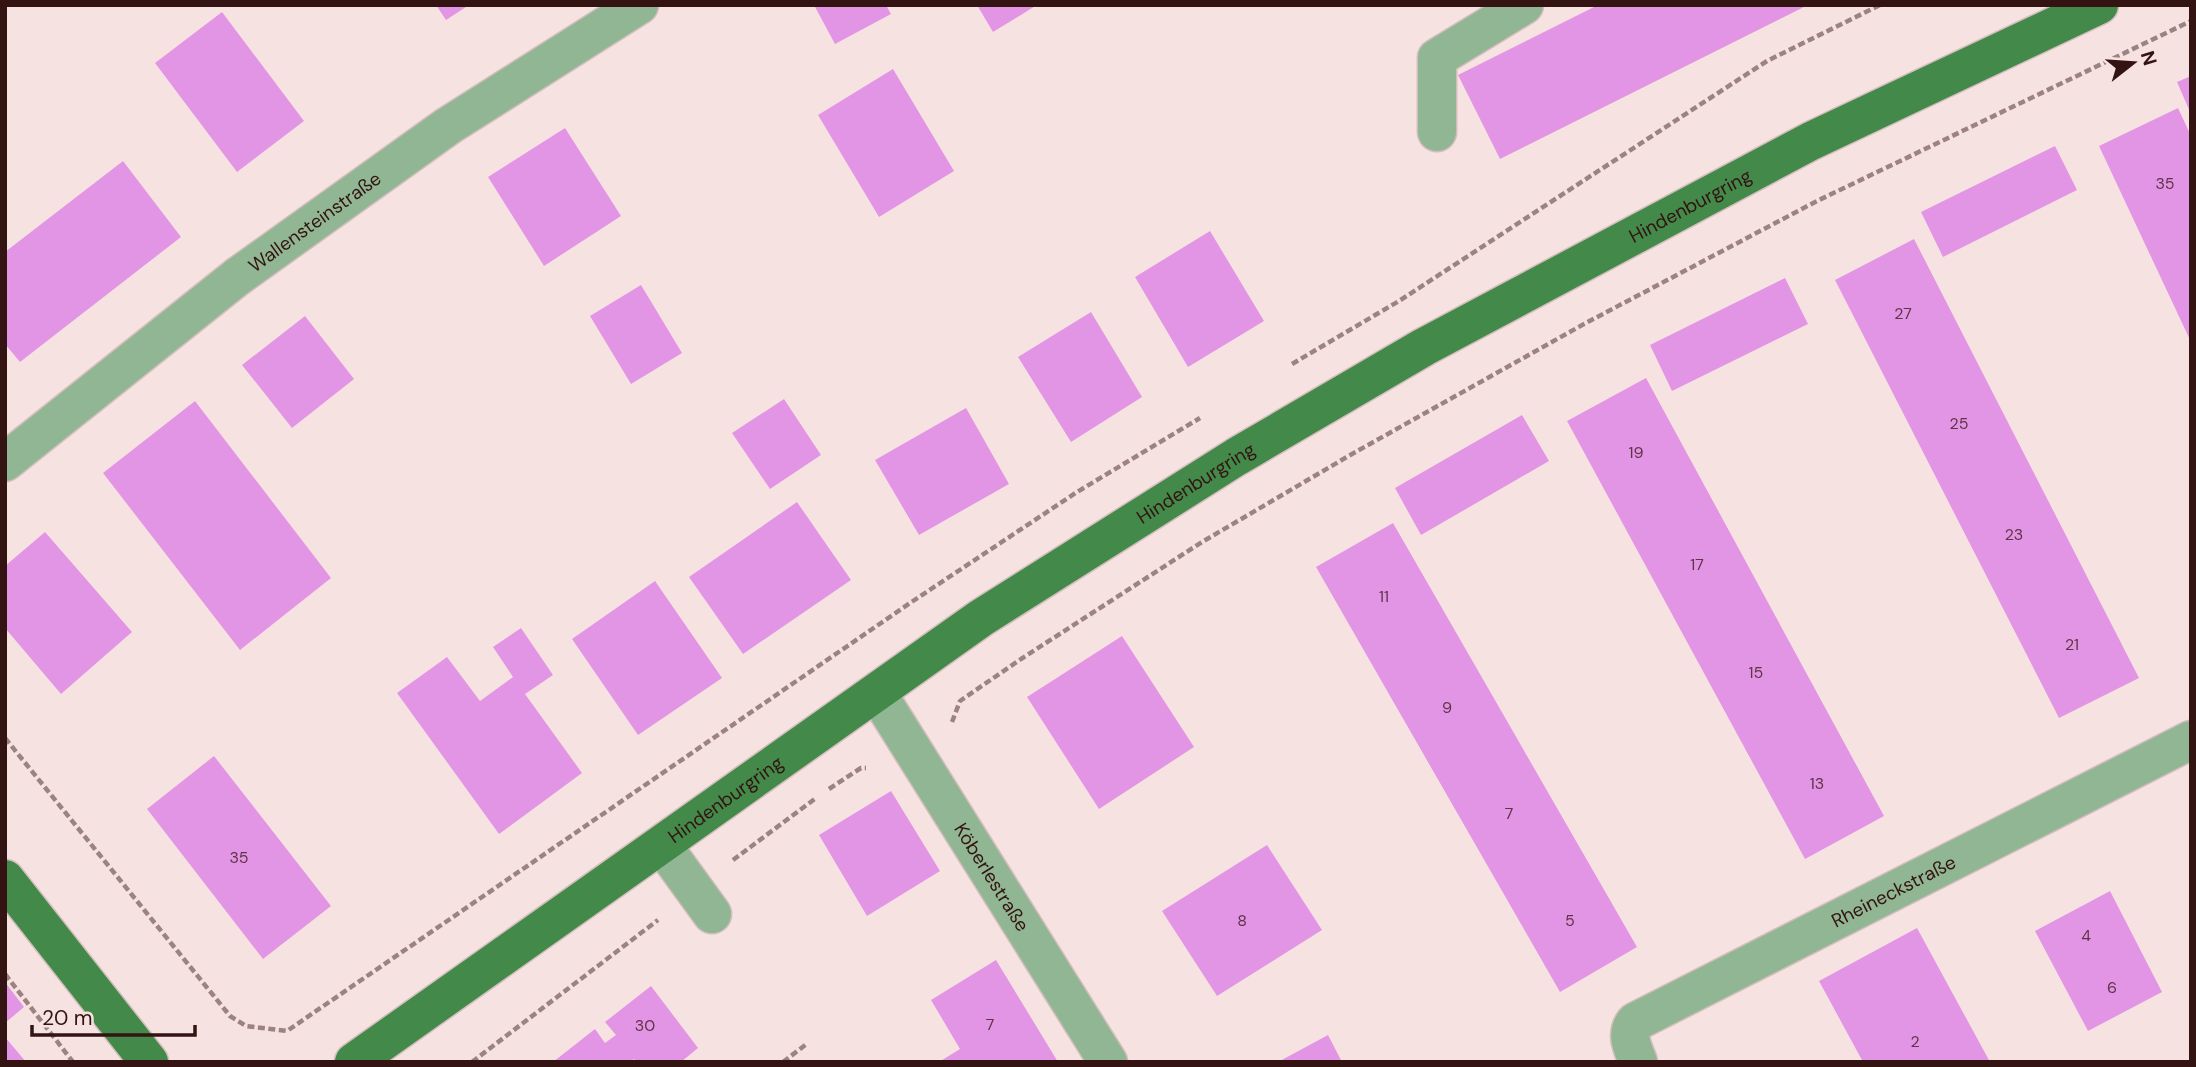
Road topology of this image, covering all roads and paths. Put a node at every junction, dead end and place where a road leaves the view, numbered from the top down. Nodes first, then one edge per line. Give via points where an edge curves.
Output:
1 (639, 5) edge
2 (1524, 5) edge
3 (2099, 5) edge
4 (2191, 21) edge
5 (1437, 132) dead end
6 (5, 462) edge
7 (877, 693) junction
8 (952, 720) dead end
9 (5, 738) edge
10 (2191, 740) edge
11 (662, 845) junction
12 (5, 879) edge
13 (712, 914) dead end
14 (5, 974) edge
15 (287, 1031) dead end
16 (808, 1043) dead end
17 (73, 1062) edge
18 (149, 1062) edge
19 (354, 1062) edge
20 (783, 1062) edge
21 (1108, 1062) edge
22 (1638, 1062) edge

1 - 6 street, Wallensteinstraße via 448,126 237,277
2 - 5 street via 1437,58
3 - 7 main road, Hindenburgring via 1811,141 1424,347 1083,553 981,618
4 - 8 path via 1817,201 1410,421 1087,615 960,701
7 - 11 main road, Hindenburgring
7 - 21 street, Köberlestraße
9 - 15 path via 230,1016 246,1026
10 - 22 street, Rheineckstraße via 1635,1022 1630,1036
11 - 13 street
11 - 19 main road, Hindenburgring
12 - 18 main road
14 - 17 path
16 - 20 path

